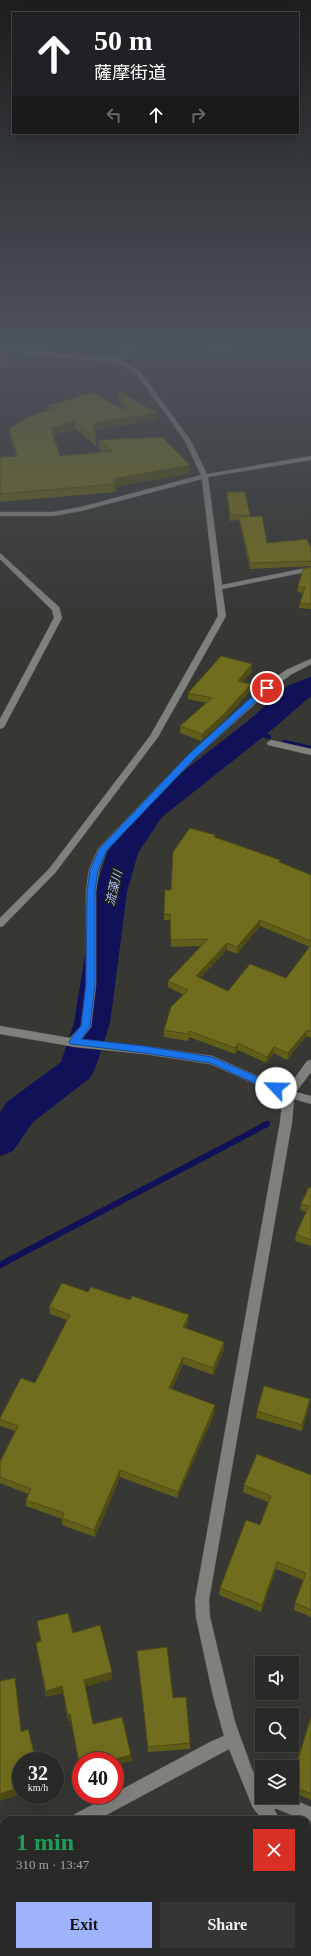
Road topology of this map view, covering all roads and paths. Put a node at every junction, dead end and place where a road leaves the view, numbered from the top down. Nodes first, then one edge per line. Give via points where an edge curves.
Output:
1 (184, 435) edge
2 (311, 458) edge
3 (205, 476) junction
4 (0, 514) edge
5 (0, 556) edge
6 (311, 569) edge
7 (218, 588) junction
8 (311, 662) edge
9 (0, 727) edge
10 (271, 743) dead end
11 (311, 752) edge
12 (0, 924) edge
13 (0, 1030) edge
14 (75, 1042) junction
15 (311, 1064) edge
16 (289, 1094) junction
17 (311, 1100) edge
18 (233, 1740) junction
19 (255, 1792) edge
20 (260, 1804) edge
21 (284, 1804) edge
22 (311, 1815) edge
23 (88, 1816) edge
24 (269, 1816) edge

1 - 3 street
2 - 3 street
3 - 4 street via 81,509 53,514
3 - 7 street
5 - 9 street via 56,609 58,618
6 - 7 street
7 - 12 street via 221,612 154,737 52,870
8 - 14 street via 289,672 261,693 192,756 103,849 94,870 91,891 91,984 86,1027
10 - 11 street
13 - 14 street
14 - 16 street via 212,1060
15 - 16 street
16 - 17 street
16 - 18 street via 202,1600 202,1617
18 - 19 street
18 - 23 street via 215,1747
20 - 24 street
21 - 22 street

